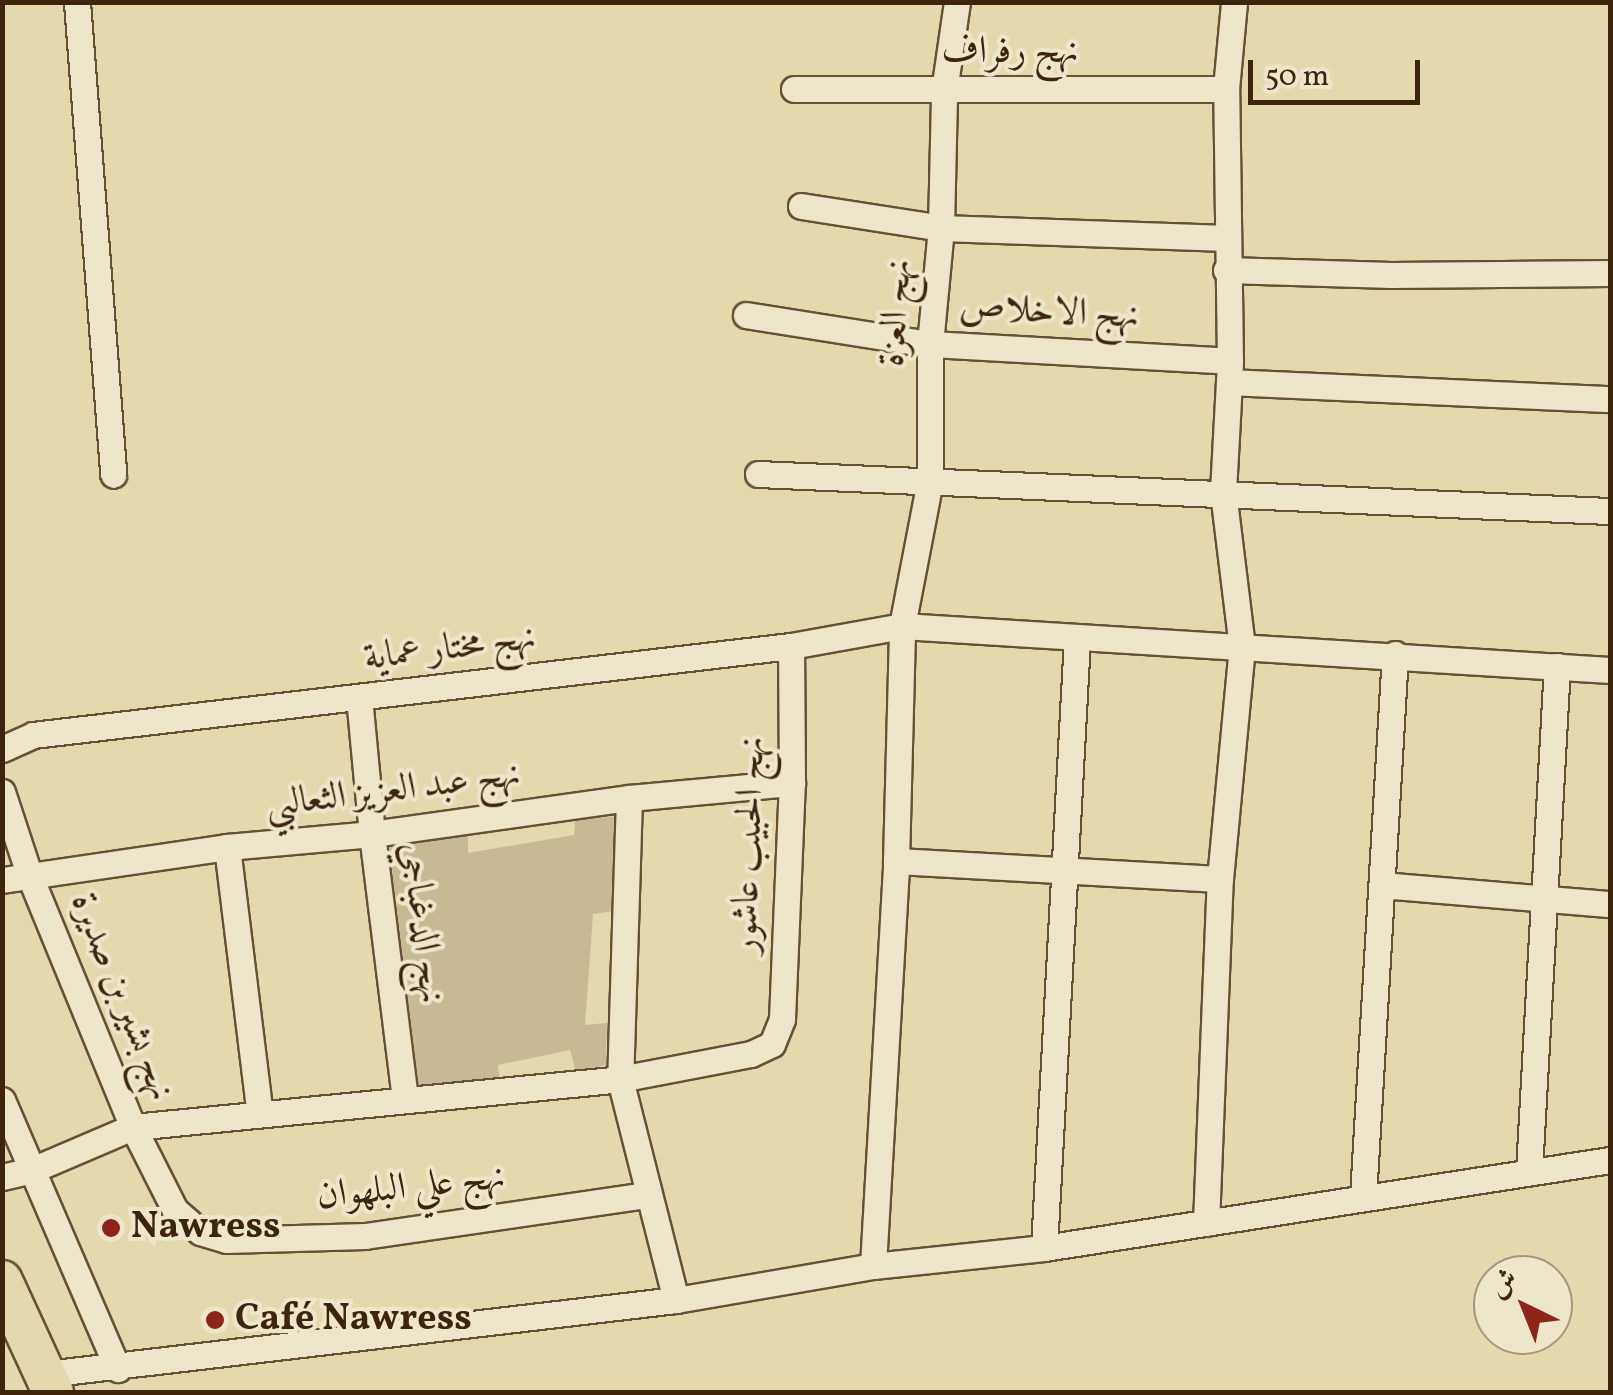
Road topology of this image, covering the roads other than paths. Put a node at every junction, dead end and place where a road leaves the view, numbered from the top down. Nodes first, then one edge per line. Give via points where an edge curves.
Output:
1 (77, 2) edge
2 (958, 2) edge
3 (1234, 2) edge
4 (794, 89) dead end
5 (1226, 89) junction
6 (944, 91) junction
7 (801, 206) dead end
8 (941, 228) junction
9 (1227, 238) junction
10 (1226, 270) junction
11 (1610, 273) edge
12 (746, 316) dead end
13 (930, 344) junction
14 (1230, 372) junction
15 (1610, 399) edge
16 (758, 474) dead end
17 (113, 475) dead end
18 (930, 481) junction
19 (1223, 492) junction
20 (1610, 511) edge
21 (902, 626) junction
22 (1076, 639) junction
23 (791, 646) junction
24 (1242, 646) junction
25 (1395, 654) junction
26 (1557, 666) junction
27 (1610, 670) edge
28 (360, 697) junction
29 (4, 747) edge
30 (792, 783) junction
31 (2, 792) edge
32 (629, 798) junction
33 (372, 834) junction
34 (227, 847) junction
35 (896, 860) junction
36 (1064, 873) junction
37 (29, 874) junction
38 (1220, 879) junction
39 (2, 880) edge
40 (1382, 885) junction
41 (1544, 899) junction
42 (1610, 904) edge
43 (620, 1079) junction
44 (406, 1098) junction
45 (2, 1100) edge
46 (260, 1114) junction
47 (133, 1127) junction
48 (1610, 1160) edge
49 (32, 1170) junction
50 (1529, 1170) junction
51 (2, 1177) edge
52 (647, 1196) junction
53 (1363, 1196) junction
54 (187, 1223) joint
55 (1206, 1223) junction
56 (1044, 1248) junction
57 (873, 1266) junction
58 (2, 1281) edge
59 (676, 1300) junction
60 (118, 1368) junction
61 (50, 1383) edge

1 - 17 street
2 - 6 street, نهج العزة
3 - 5 street
4 - 6 street, نهج رفراف
5 - 6 street, نهج رفراف
5 - 9 street
6 - 8 street, نهج العزة
7 - 8 street
8 - 9 street
8 - 13 street, نهج العزة
9 - 10 street
10 - 11 street
10 - 14 street
12 - 13 street, نهج الاخلاص
13 - 14 street, نهج الاخلاص
13 - 18 street, نهج العزة
14 - 15 street, نهج الاخلاص
14 - 19 street
16 - 18 street
18 - 19 street
18 - 21 street, نهج العزة
19 - 20 street
19 - 24 street
21 - 22 street, نهج مختار عماية
21 - 23 street, نهج مختار عماية
21 - 35 street, نهج العزة
22 - 24 street, نهج مختار عماية
22 - 36 street
23 - 28 street, نهج مختار عماية
23 - 30 street, نهج الحبيب عاشور
24 - 25 street, نهج مختار عماية
24 - 38 street
25 - 26 street, نهج مختار عماية
25 - 40 street
26 - 27 street, نهج مختار عماية
26 - 41 street
28 - 29 street, نهج مختار عماية via 33,735
28 - 33 street, نهج الدغباجي
30 - 32 street, نهج عبد العزيز الثعالبي
30 - 43 street, نهج الحبيب عاشور via 782,1019 772,1044 751,1054
31 - 37 street, نهج بشير بن صديرة
32 - 33 street, نهج عبد العزيز الثعالبي
32 - 43 street
33 - 34 street, نهج عبد العزيز الثعالبي
33 - 44 street, نهج الدغباجي
34 - 37 street, نهج عبد العزيز الثعالبي
34 - 46 street
35 - 36 street
35 - 57 street, نهج العزة
36 - 38 street
36 - 56 street
37 - 39 street, نهج عبد العزيز الثعالبي
37 - 47 street, نهج بشير بن صديرة
38 - 55 street
40 - 41 street
40 - 53 street
41 - 42 street
41 - 50 street
43 - 44 street
43 - 52 street
44 - 46 street
45 - 49 street
46 - 47 street
47 - 49 street
47 - 54 street, نهج بشير بن صديرة
48 - 50 street
49 - 51 street
49 - 60 street
50 - 53 street
52 - 54 street, نهج علي البلهوان via 365,1236 226,1240
52 - 59 street
53 - 55 street
55 - 56 street
56 - 57 street
57 - 59 street
58 - 61 main road
59 - 60 street
60 - 61 street

